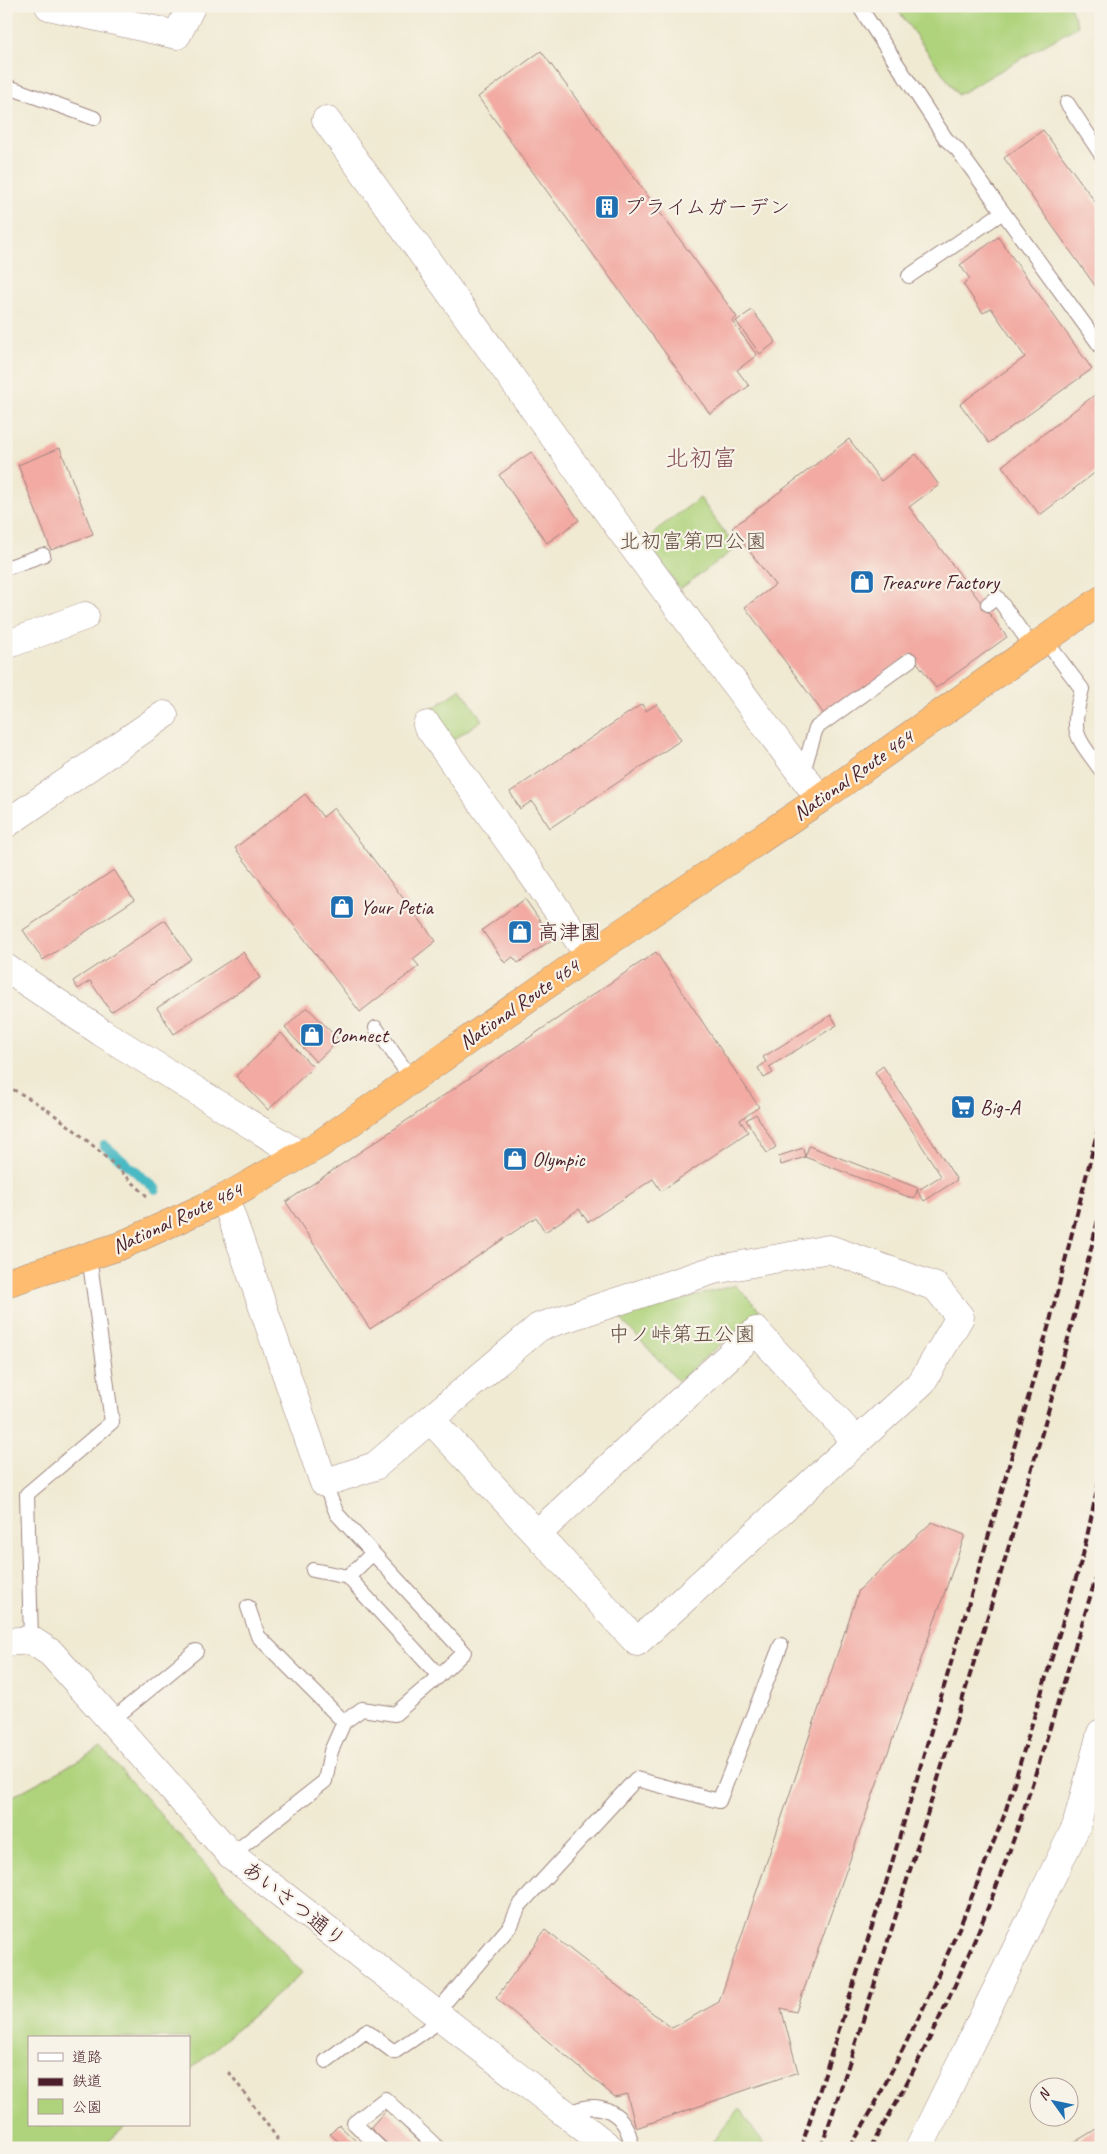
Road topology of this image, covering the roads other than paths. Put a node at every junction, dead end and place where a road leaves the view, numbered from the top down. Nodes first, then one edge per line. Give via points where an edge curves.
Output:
1 (49, 6) edge
2 (859, 6) edge
3 (191, 7) edge
4 (6, 86) edge
5 (1067, 104) dead end
6 (94, 118) dead end
7 (326, 120) dead end
8 (1101, 154) edge
9 (1003, 212) junction
10 (909, 276) dead end
11 (1101, 347) edge
12 (43, 555) dead end
13 (6, 568) edge
14 (1101, 600) edge
15 (988, 604) dead end
16 (86, 616) dead end
17 (6, 644) edge
18 (1039, 644) junction
19 (910, 660) dead end
20 (164, 715) dead end
21 (427, 725) dead end
22 (1101, 770) edge
23 (802, 775) junction
24 (820, 798) junction
25 (6, 824) edge
26 (589, 955) junction
27 (6, 968) edge
28 (376, 1028) dead end
29 (412, 1080) junction
30 (300, 1155) junction
31 (225, 1198) junction
32 (89, 1256) junction
33 (6, 1284) edge
34 (431, 1420) junction
35 (856, 1441) junction
36 (324, 1482) junction
37 (537, 1534) junction
38 (373, 1553) junction
39 (313, 1570) dead end
40 (348, 1577) junction
41 (248, 1607) dead end
42 (18, 1641) edge
43 (781, 1645) dead end
44 (196, 1651) dead end
45 (439, 1676) junction
46 (112, 1720) junction
47 (344, 1722) junction
48 (1101, 1733) edge
49 (231, 1855) junction
50 (436, 2013) junction
51 (326, 2062) dead end
52 (566, 2114) junction
53 (380, 2148) edge
54 (438, 2148) edge
55 (610, 2148) edge
56 (632, 2148) edge
57 (919, 2148) edge

1 - 3 street via 178,35
2 - 9 lane via 946,139 957,149
4 - 6 lane
5 - 8 lane
7 - 23 street via 623,533
9 - 10 lane
9 - 11 lane
12 - 13 lane
14 - 18 highway, National Route 464
15 - 18 lane via 997,598
16 - 17 street
18 - 22 lane via 1082,689 1076,713 1076,736
18 - 24 highway, National Route 464
19 - 23 lane via 816,728
20 - 25 street
21 - 26 street
23 - 24 street
24 - 26 highway, National Route 464
26 - 29 highway, National Route 464
27 - 30 street via 101,1032
28 - 29 lane
29 - 30 highway, National Route 464
30 - 31 highway, National Route 464
31 - 32 highway, National Route 464 via 120,1246
31 - 36 street
32 - 33 highway, National Route 464
32 - 42 lane via 112,1422 27,1494
34 - 35 street via 540,1328 714,1270 829,1249 936,1287 960,1317 922,1382
34 - 36 street via 375,1466
34 - 37 street
35 - 37 street via 637,1642
35 - 37 street via 756,1331
36 - 38 lane via 337,1514
38 - 40 lane
38 - 45 lane via 464,1652
39 - 40 lane
40 - 45 lane
41 - 47 lane via 258,1636
42 - 46 street, あいさつ通り via 51,1653
43 - 50 lane via 719,1801 636,1779 519,1906 511,1925
44 - 46 lane
45 - 47 lane via 395,1714 362,1709
46 - 49 street, あいさつ通り
47 - 49 lane via 331,1751 325,1781
48 - 57 street via 1076,1827
49 - 50 street, あいさつ通り
50 - 51 lane via 431,2027 394,2052 366,2031
50 - 52 street, あいさつ通り
52 - 55 street, あいさつ通り
52 - 56 lane via 578,2109 603,2108 614,2114 627,2130
53 - 54 lane via 354,2122 385,2099

